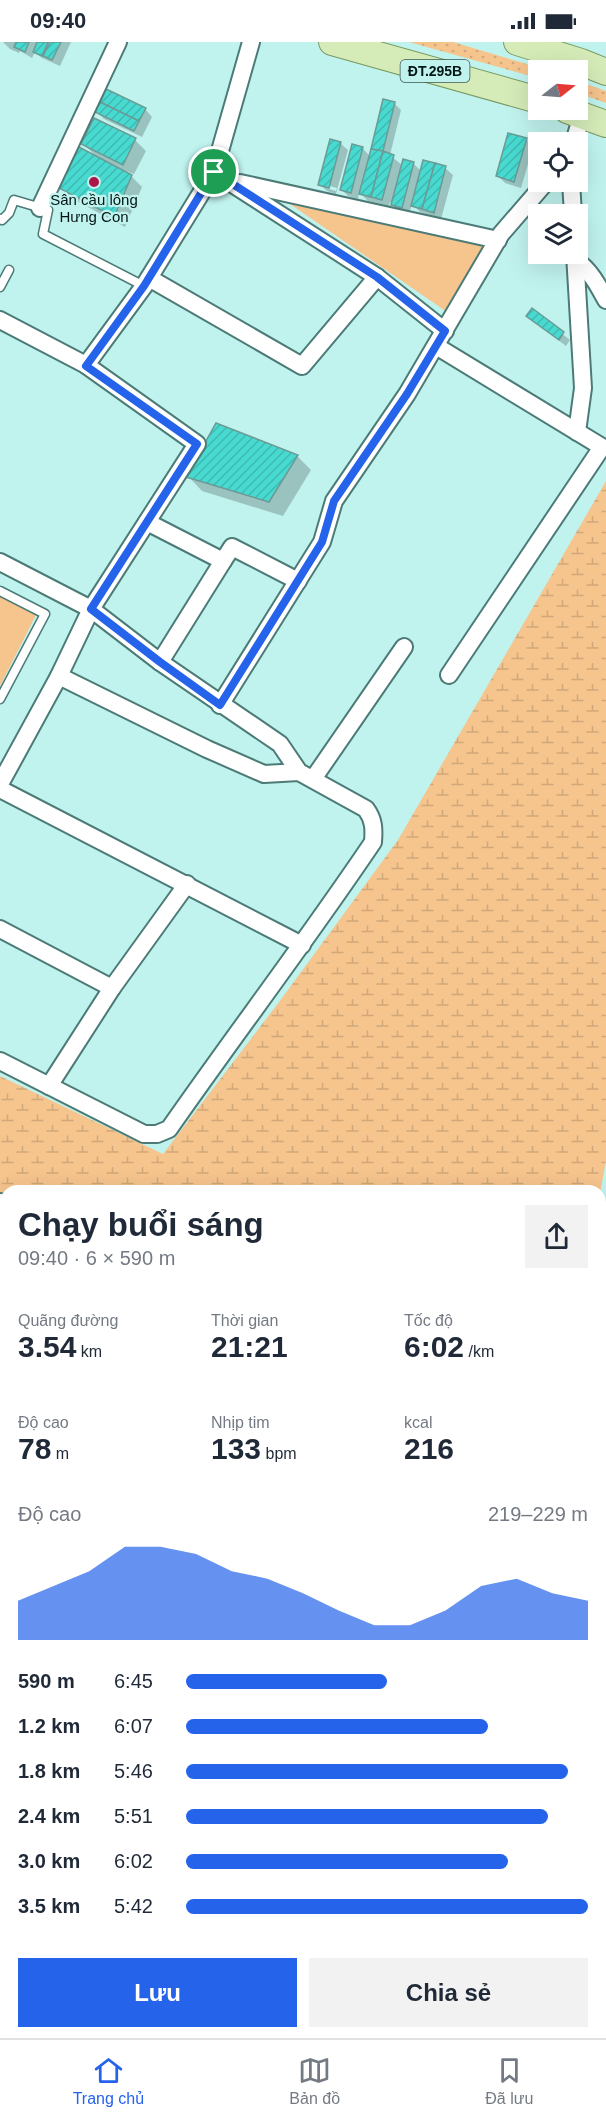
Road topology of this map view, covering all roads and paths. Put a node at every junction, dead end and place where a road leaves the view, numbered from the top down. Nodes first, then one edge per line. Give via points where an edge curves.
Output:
1 (118, 42) edge
2 (251, 42) edge
3 (332, 42) edge
4 (517, 42) edge
5 (606, 72) edge
6 (528, 97) edge
7 (588, 117) edge
8 (606, 124) edge
9 (214, 172) junction
10 (230, 180) junction
11 (538, 192) edge
12 (40, 208) junction
13 (0, 219) edge
14 (498, 240) junction
15 (575, 264) edge
16 (581, 264) edge
17 (9, 270) dead end
18 (377, 277) junction
19 (147, 282) junction
20 (0, 287) edge
21 (606, 300) edge
22 (0, 320) edge
23 (445, 331) junction
24 (436, 346) junction
25 (86, 366) junction
26 (577, 432) junction
27 (147, 522) junction
28 (223, 561) junction
29 (0, 562) edge
30 (298, 581) junction
31 (0, 591) edge
32 (91, 609) junction
33 (404, 647) dead end
34 (160, 662) junction
35 (449, 675) dead end
36 (59, 676) junction
37 (0, 699) edge
38 (220, 705) junction
39 (306, 776) junction
40 (0, 784) edge
41 (0, 789) edge
42 (187, 884) junction
43 (0, 929) edge
44 (302, 945) junction
45 (112, 988) junction
46 (0, 1061) edge
47 (49, 1086) junction

1 - 12 street
2 - 9 street
3 - 6 main road, ĐT.295B
4 - 5 main road
7 - 8 main road
9 - 10 street
9 - 19 street
10 - 14 street
10 - 18 street
11 - 14 street
12 - 13 lane via 14,200 9,213
12 - 19 lane via 48,210 43,234
14 - 23 street
15 - 26 street via 583,388
16 - 21 street
17 - 20 lane
18 - 19 street via 302,366
18 - 23 street
19 - 25 street
22 - 25 street
23 - 24 street
24 - 26 street
24 - 30 street via 334,501 322,542
25 - 27 street via 197,444
26 - 35 street via 602,447
27 - 28 street
27 - 32 street
28 - 30 street via 232,547
28 - 34 street
29 - 32 street
30 - 38 street
31 - 37 lane via 45,614
32 - 34 street
32 - 36 street
33 - 39 street
34 - 38 street
36 - 39 street via 264,774
36 - 40 street
38 - 39 street via 280,744
39 - 44 street via 366,809 374,829 373,842
41 - 42 street
42 - 44 street
42 - 45 street
43 - 45 street
44 - 47 street via 169,1130 144,1134
45 - 47 street
46 - 47 street

